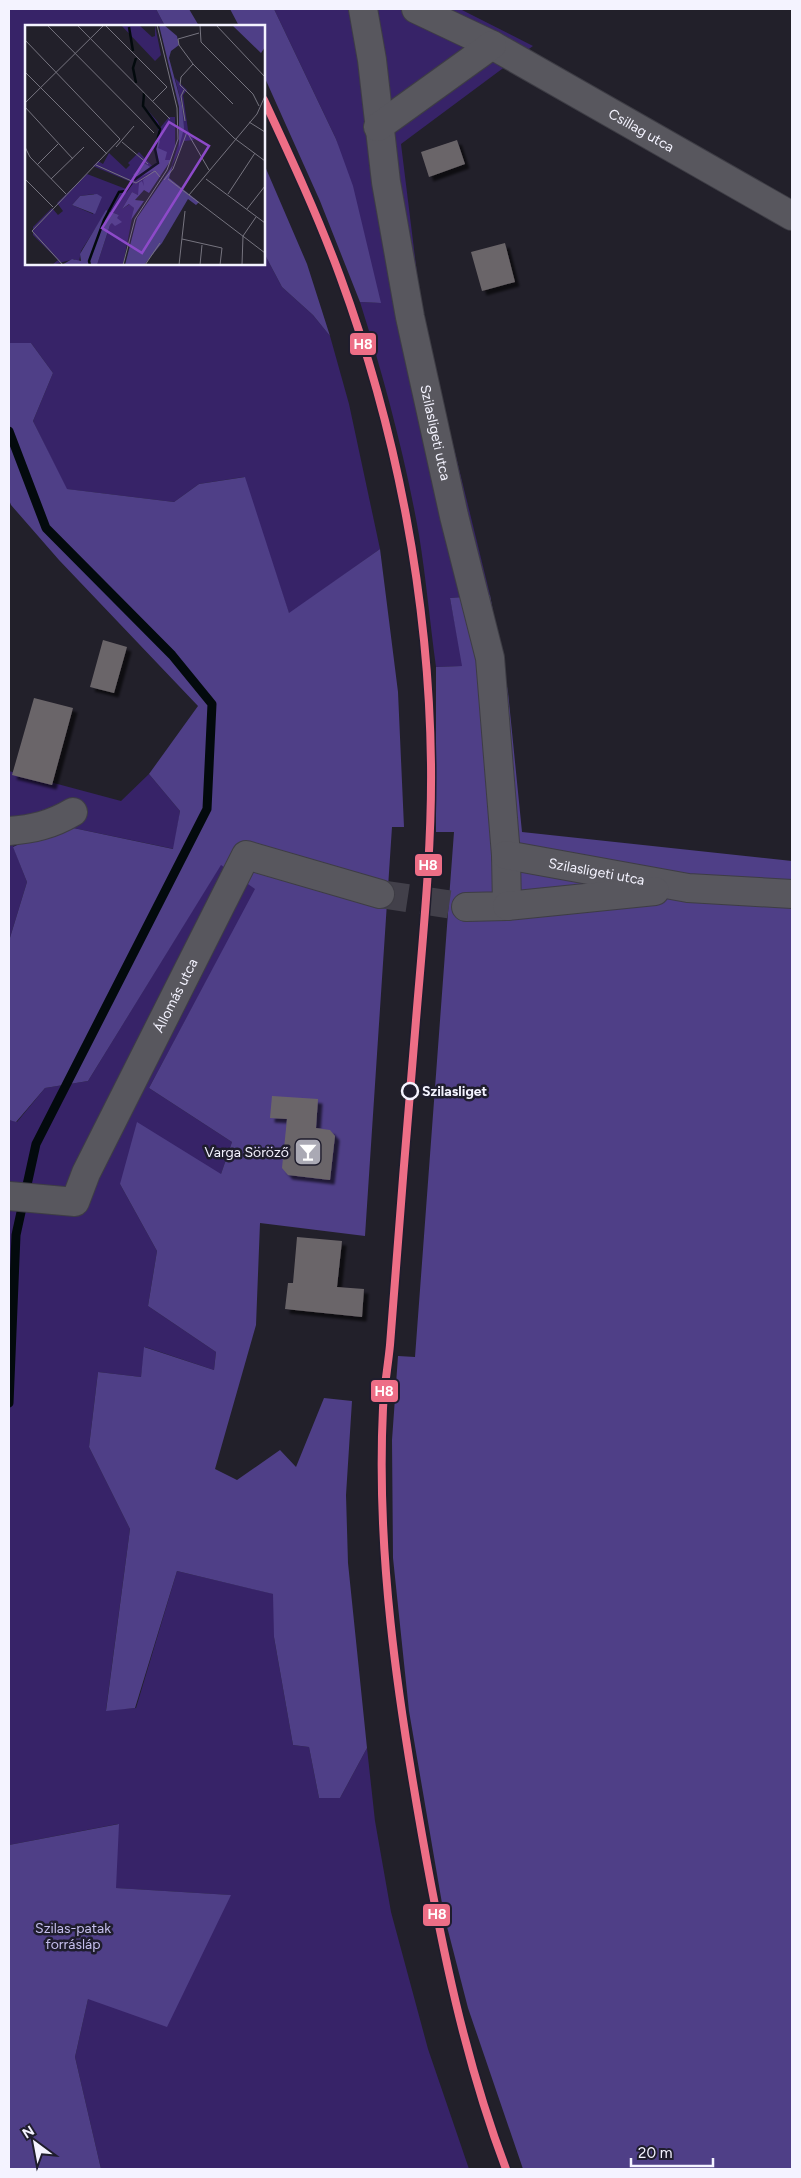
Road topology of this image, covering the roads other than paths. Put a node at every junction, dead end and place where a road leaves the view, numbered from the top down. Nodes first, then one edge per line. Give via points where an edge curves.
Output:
1 (363, 9) edge
2 (416, 9) edge
3 (492, 45) junction
4 (378, 127) junction
5 (792, 216) edge
6 (72, 812) dead end
7 (9, 831) edge
8 (506, 855) junction
9 (688, 888) junction
10 (380, 894) tunnel mouth
11 (792, 894) edge
12 (507, 906) junction
13 (466, 907) tunnel mouth
14 (9, 1196) edge

1 - 4 street, Szilasligeti utca
2 - 3 street, Csillag utca
3 - 4 street
3 - 5 street, Csillag utca
4 - 8 street, Szilasligeti utca via 410,317 454,516 490,658
6 - 7 street via 50,825
8 - 9 street, Szilasligeti utca
8 - 12 street, Szilasligeti utca
9 - 11 street, Szilasligeti utca
9 - 12 street, Szilasligeti utca
10 - 14 street, Állomás utca via 246,855 86,1173 75,1202
12 - 13 street, Szilasligeti utca

